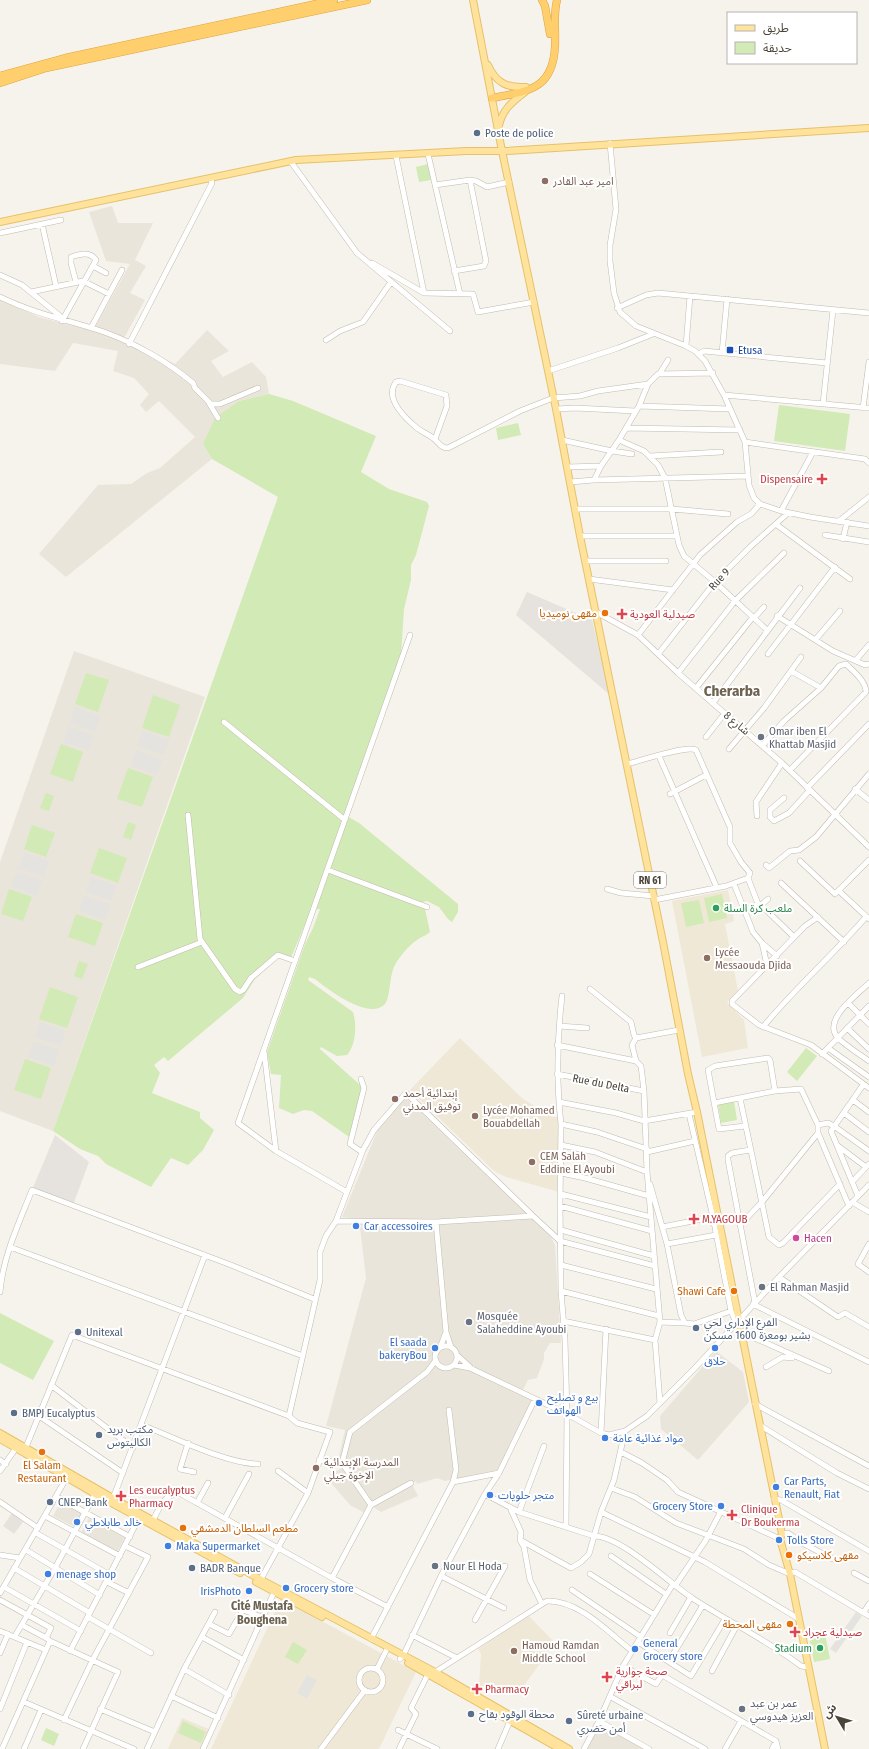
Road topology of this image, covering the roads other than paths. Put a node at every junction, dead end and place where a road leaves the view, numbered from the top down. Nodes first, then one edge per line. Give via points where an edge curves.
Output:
1 (334, 0) edge
2 (368, 0) edge
3 (473, 0) edge
4 (542, 0) edge
5 (558, 0) edge
6 (484, 57) junction
7 (0, 76) edge
8 (0, 83) edge
9 (526, 90) junction
10 (492, 95) junction
11 (869, 128) edge
12 (498, 130) junction
13 (610, 144) junction
14 (502, 152) junction
15 (428, 154) junction
16 (396, 156) junction
17 (291, 162) junction
18 (211, 179) junction
19 (470, 180) junction
20 (509, 182) junction
21 (435, 185) junction
22 (61, 220) dead end
23 (0, 222) edge
24 (42, 224) junction
25 (0, 233) edge
26 (362, 258) junction
27 (93, 266) junction
28 (122, 270) dead end
29 (454, 271) junction
30 (106, 273) dead end
31 (0, 275) edge
32 (84, 281) junction
33 (76, 282) junction
34 (391, 282) junction
35 (56, 286) junction
36 (31, 292) junction
37 (424, 293) junction
38 (110, 294) junction
39 (460, 294) junction
40 (690, 296) junction
41 (0, 297) edge
42 (727, 299) junction
43 (534, 302) junction
44 (617, 308) junction
45 (833, 310) junction
46 (869, 313) edge
47 (62, 321) junction
48 (91, 328) junction
49 (450, 331) dead end
50 (654, 334) junction
51 (326, 340) dead end
52 (128, 344) junction
53 (686, 346) junction
54 (722, 353) junction
55 (699, 354) junction
56 (668, 360) dead end
57 (869, 362) edge
58 (826, 363) junction
59 (869, 366) edge
60 (548, 370) junction
61 (660, 373) junction
62 (713, 373) junction
63 (648, 384) junction
64 (258, 388) dead end
65 (724, 395) junction
66 (553, 398) junction
67 (209, 402) junction
68 (823, 404) junction
69 (639, 406) junction
70 (866, 408) edge
71 (556, 409) junction
72 (730, 409) junction
73 (635, 411) junction
74 (218, 418) dead end
75 (626, 428) junction
76 (740, 430) junction
77 (435, 439) junction
78 (562, 440) junction
79 (619, 440) junction
80 (745, 442) junction
81 (612, 451) junction
82 (721, 452) dead end
83 (813, 452) junction
84 (632, 454) dead end
85 (650, 456) junction
86 (869, 463) edge
87 (601, 466) junction
88 (567, 467) junction
89 (748, 476) junction
90 (665, 478) junction
91 (594, 480) junction
92 (570, 482) junction
93 (869, 497) edge
94 (760, 504) junction
95 (575, 509) junction
96 (672, 509) junction
97 (781, 511) junction
98 (788, 513) junction
99 (728, 514) dead end
100 (869, 519) edge
101 (839, 521) junction
102 (847, 522) junction
103 (863, 524) junction
104 (777, 525) junction
105 (869, 526) edge
106 (825, 535) dead end
107 (580, 536) junction
108 (677, 536) junction
109 (843, 539) junction
110 (869, 542) edge
111 (784, 553) dead end
112 (586, 561) junction
113 (666, 561) dead end
114 (692, 565) junction
115 (835, 567) junction
116 (850, 578) dead end
117 (589, 579) junction
118 (715, 582) junction
119 (800, 588) dead end
120 (673, 590) junction
121 (735, 601) junction
122 (764, 607) dead end
123 (840, 611) dead end
124 (596, 612) junction
125 (777, 616) junction
126 (754, 618) junction
127 (790, 625) junction
128 (767, 630) junction
129 (410, 635) dead end
130 (638, 635) junction
131 (816, 639) junction
132 (869, 645) edge
133 (659, 653) junction
134 (768, 654) dead end
135 (800, 657) dead end
136 (856, 660) junction
137 (869, 664) edge
138 (792, 671) junction
139 (678, 672) junction
140 (696, 688) junction
141 (821, 688) junction
142 (713, 703) junction
143 (725, 713) junction
144 (224, 722) dead end
145 (869, 724) edge
146 (745, 730) junction
147 (706, 737) dead end
148 (763, 745) junction
149 (729, 749) dead end
150 (659, 756) junction
151 (782, 763) junction
152 (627, 764) junction
153 (790, 770) junction
154 (869, 774) edge
155 (706, 775) junction
156 (808, 789) junction
157 (856, 789) junction
158 (676, 792) junction
159 (670, 794) dead end
160 (784, 798) dead end
161 (869, 800) edge
162 (188, 815) dead end
163 (834, 815) junction
164 (757, 816) dead end
165 (345, 820) junction
166 (869, 847) edge
167 (869, 860) edge
168 (800, 861) dead end
169 (766, 865) dead end
170 (328, 870) junction
171 (748, 878) junction
172 (781, 883) dead end
173 (734, 884) junction
174 (717, 888) junction
175 (607, 889) dead end
176 (840, 891) junction
177 (654, 898) junction
178 (768, 900) dead end
179 (760, 905) junction
180 (427, 907) dead end
181 (744, 911) junction
182 (818, 918) junction
183 (867, 918) edge
184 (794, 937) junction
185 (202, 942) junction
186 (844, 942) junction
187 (762, 943) junction
188 (777, 956) junction
189 (295, 961) junction
190 (768, 965) junction
191 (138, 967) dead end
192 (869, 983) edge
193 (590, 989) dead end
194 (562, 996) dead end
195 (848, 1003) junction
196 (869, 1006) edge
197 (860, 1015) junction
198 (868, 1021) edge
199 (559, 1026) junction
200 (763, 1026) junction
201 (587, 1028) dead end
202 (847, 1028) junction
203 (679, 1030) junction
204 (636, 1038) junction
205 (838, 1038) junction
206 (557, 1045) junction
207 (828, 1048) junction
208 (869, 1049) edge
209 (264, 1050) junction
210 (822, 1054) junction
211 (636, 1061) junction
212 (869, 1061) edge
213 (557, 1074) junction
214 (869, 1077) edge
215 (361, 1079) dead end
216 (868, 1087) edge
217 (644, 1091) junction
218 (775, 1091) junction
219 (740, 1098) junction
220 (853, 1100) junction
221 (558, 1102) junction
222 (714, 1103) junction
223 (697, 1112) junction
224 (869, 1112) edge
225 (844, 1113) junction
226 (689, 1114) junction
227 (644, 1120) junction
228 (561, 1124) junction
229 (818, 1125) junction
230 (745, 1126) junction
231 (834, 1126) junction
232 (869, 1132) edge
233 (818, 1133) junction
234 (695, 1141) junction
235 (561, 1144) junction
236 (837, 1146) junction
237 (647, 1150) junction
238 (750, 1150) junction
239 (276, 1151) junction
240 (869, 1151) edge
241 (362, 1152) junction
242 (868, 1165) edge
243 (647, 1171) junction
244 (561, 1173) junction
245 (852, 1182) junction
246 (840, 1184) junction
247 (869, 1184) edge
248 (347, 1192) junction
249 (561, 1194) junction
250 (649, 1196) junction
251 (858, 1196) junction
252 (762, 1202) junction
253 (851, 1204) junction
254 (560, 1206) junction
255 (869, 1212) edge
256 (533, 1216) junction
257 (651, 1217) junction
258 (713, 1217) junction
259 (336, 1221) junction
260 (436, 1222) junction
261 (741, 1224) junction
262 (662, 1227) junction
263 (561, 1230) junction
264 (652, 1231) junction
265 (716, 1235) junction
266 (560, 1241) junction
267 (667, 1244) junction
268 (869, 1244) edge
269 (10, 1247) junction
270 (205, 1255) junction
271 (654, 1256) junction
272 (561, 1264) junction
273 (655, 1266) junction
274 (869, 1272) edge
275 (779, 1277) junction
276 (656, 1289) junction
277 (561, 1291) junction
278 (0, 1292) edge
279 (314, 1299) junction
280 (754, 1303) junction
281 (731, 1311) junction
282 (185, 1312) junction
283 (660, 1316) junction
284 (563, 1321) junction
285 (737, 1321) junction
286 (660, 1322) junction
287 (685, 1323) junction
288 (869, 1327) edge
289 (606, 1329) junction
290 (446, 1332) junction
291 (741, 1332) junction
292 (655, 1340) junction
293 (451, 1347) junction
294 (440, 1348) junction
295 (303, 1356) junction
296 (458, 1356) junction
297 (800, 1359) junction
298 (436, 1360) junction
299 (869, 1362) edge
300 (454, 1365) junction
301 (442, 1367) junction
302 (766, 1367) dead end
303 (163, 1368) junction
304 (470, 1368) junction
305 (829, 1371) dead end
306 (427, 1372) junction
307 (51, 1386) junction
308 (535, 1399) junction
309 (660, 1403) junction
310 (755, 1404) junction
311 (449, 1410) dead end
312 (567, 1414) junction
313 (38, 1416) junction
314 (289, 1416) junction
315 (142, 1425) junction
316 (761, 1426) junction
317 (625, 1431) junction
318 (601, 1432) junction
319 (0, 1433) edge
320 (0, 1439) edge
321 (188, 1443) junction
322 (544, 1446) dead end
323 (16, 1448) junction
324 (26, 1448) junction
325 (133, 1448) junction
326 (621, 1452) junction
327 (0, 1460) edge
328 (319, 1460) junction
329 (342, 1463) junction
330 (6, 1464) junction
331 (258, 1464) dead end
332 (869, 1466) edge
333 (0, 1471) edge
334 (194, 1472) dead end
335 (278, 1472) dead end
336 (123, 1473) junction
337 (498, 1473) junction
338 (249, 1474) dead end
339 (67, 1477) junction
340 (208, 1482) dead end
341 (453, 1482) junction
342 (411, 1483) dead end
343 (611, 1488) junction
344 (869, 1489) edge
345 (308, 1493) junction
346 (96, 1494) junction
347 (485, 1494) junction
348 (57, 1497) junction
349 (774, 1499) junction
350 (112, 1500) junction
351 (0, 1502) edge
352 (197, 1503) junction
353 (372, 1505) junction
354 (511, 1510) junction
355 (518, 1512) junction
356 (601, 1512) junction
357 (720, 1513) junction
358 (86, 1514) junction
359 (46, 1516) junction
360 (139, 1518) junction
361 (225, 1518) junction
362 (153, 1520) junction
363 (566, 1527) junction
364 (37, 1530) junction
365 (75, 1532) junction
366 (709, 1535) junction
367 (594, 1536) junction
368 (130, 1537) junction
369 (781, 1537) junction
370 (520, 1540) junction
371 (125, 1546) junction
372 (278, 1547) junction
373 (26, 1550) junction
374 (65, 1550) junction
375 (869, 1551) edge
376 (0, 1555) edge
377 (120, 1556) junction
378 (611, 1556) dead end
379 (20, 1558) junction
380 (694, 1558) junction
381 (833, 1559) dead end
382 (505, 1566) dead end
383 (14, 1568) junction
384 (55, 1568) junction
385 (789, 1573) junction
386 (854, 1573) dead end
387 (590, 1574) dead end
388 (110, 1576) junction
389 (441, 1576) junction
390 (332, 1578) junction
391 (260, 1579) junction
392 (869, 1581) edge
393 (107, 1582) junction
394 (674, 1585) junction
395 (45, 1586) junction
396 (4, 1587) junction
397 (275, 1590) junction
398 (572, 1590) dead end
399 (0, 1593) edge
400 (129, 1593) junction
401 (666, 1594) junction
402 (100, 1595) junction
403 (691, 1598) junction
404 (0, 1600) edge
405 (487, 1600) junction
406 (542, 1604) junction
407 (869, 1604) edge
408 (34, 1605) junction
409 (703, 1605) junction
410 (388, 1607) junction
411 (504, 1608) dead end
412 (215, 1612) dead end
413 (864, 1612) junction
414 (653, 1614) junction
415 (89, 1615) junction
416 (28, 1616) junction
417 (869, 1616) edge
418 (262, 1617) junction
419 (725, 1619) junction
420 (799, 1619) junction
421 (475, 1620) dead end
422 (209, 1624) junction
423 (22, 1625) junction
424 (737, 1625) junction
425 (110, 1628) junction
426 (0, 1631) edge
427 (81, 1631) junction
428 (670, 1633) dead end
429 (8, 1634) junction
430 (412, 1635) junction
431 (15, 1636) junction
432 (202, 1637) junction
433 (48, 1639) junction
434 (371, 1639) junction
435 (639, 1639) junction
436 (27, 1642) junction
437 (46, 1650) junction
438 (70, 1651) junction
439 (386, 1651) junction
440 (632, 1651) junction
441 (0, 1653) edge
442 (151, 1653) dead end
443 (402, 1657) junction
444 (457, 1658) junction
445 (244, 1660) junction
446 (92, 1661) junction
447 (669, 1661) junction
448 (623, 1666) junction
449 (808, 1667) junction
450 (378, 1669) junction
451 (184, 1670) junction
452 (712, 1671) dead end
453 (435, 1672) junction
454 (428, 1674) junction
455 (365, 1690) junction
456 (3, 1695) edge
457 (228, 1695) junction
458 (171, 1696) junction
459 (611, 1697) junction
460 (24, 1702) junction
461 (0, 1709) edge
462 (100, 1709) junction
463 (42, 1710) junction
464 (218, 1718) junction
465 (64, 1720) junction
466 (510, 1721) junction
467 (599, 1721) junction
468 (741, 1721) junction
469 (398, 1730) dead end
470 (91, 1732) junction
471 (155, 1732) junction
472 (407, 1734) junction
473 (776, 1741) junction
474 (125, 1747) edge
475 (2, 1749) edge
476 (24, 1749) edge
477 (83, 1749) edge
478 (134, 1749) edge
479 (147, 1749) edge
480 (203, 1749) edge
481 (321, 1749) edge
482 (399, 1749) edge
483 (437, 1749) edge
484 (498, 1749) edge
485 (560, 1749) edge
486 (569, 1749) edge
487 (584, 1749) edge
488 (649, 1749) edge
489 (704, 1749) edge
490 (725, 1749) edge
491 (772, 1749) edge
492 (778, 1749) edge
493 (825, 1749) edge

1 - 7 highway via 65,58
2 - 8 highway via 61,65
3 - 6 main road, RN 61
4 - 9 highway via 550,26 549,60 544,74
5 - 9 highway via 554,11 555,46 550,70 539,85
6 - 9 main road via 494,76 502,84
6 - 10 main road, RN 61
9 - 10 highway
9 - 12 main road via 505,110
10 - 12 main road, RN 61
11 - 13 main road
12 - 14 main road, RN 61
13 - 14 main road
13 - 44 street via 616,213 610,261
14 - 15 main road
14 - 20 main road, RN 61
15 - 16 main road
15 - 21 street
16 - 17 main road
16 - 37 street
17 - 18 main road
17 - 26 street
18 - 23 main road
18 - 52 street via 212,183
19 - 20 street via 487,187
19 - 21 street
19 - 29 street via 486,261 484,266
20 - 43 main road, RN 61
21 - 29 street
22 - 24 street
24 - 25 street
24 - 35 street
26 - 34 street
26 - 37 street
27 - 30 street
27 - 32 street
27 - 33 street via 96,260 86,253 71,257
28 - 38 street
29 - 39 street
31 - 36 street
32 - 33 street
32 - 38 street
32 - 47 street
33 - 35 street
34 - 49 street
34 - 51 street via 363,322
35 - 36 street
36 - 47 street via 60,316
37 - 39 street
38 - 48 street
39 - 43 street via 473,294 478,312
40 - 42 street
40 - 44 street via 654,293
40 - 53 street
41 - 47 street
42 - 45 street
42 - 54 street
43 - 60 main road, RN 61
44 - 50 street via 629,321
45 - 46 street
45 - 58 street
47 - 48 street
48 - 52 street
50 - 53 street
50 - 60 street
52 - 67 street via 161,359 186,377
53 - 55 street
54 - 55 street via 704,351
54 - 58 street
55 - 62 street
56 - 61 street
57 - 59 street
58 - 68 street
59 - 70 street
60 - 66 main road, RN 61
61 - 62 street
61 - 63 street
62 - 65 street
63 - 66 street
63 - 69 street
64 - 67 street via 220,404
65 - 68 street
65 - 72 street
66 - 71 main road, RN 61
66 - 77 street via 520,411 452,448 441,446
67 - 74 street
68 - 70 street
69 - 72 street
69 - 73 street
71 - 73 street
71 - 78 main road, RN 61
72 - 76 street
73 - 75 street
75 - 76 street
75 - 79 street
76 - 80 street
77 - 77 street via 418,429 394,402 392,392 396,382 446,395 447,406
78 - 81 street
78 - 88 main road, RN 61
79 - 81 street
79 - 85 street
80 - 83 street
80 - 89 street
81 - 84 street
81 - 87 street
82 - 85 street
83 - 86 street via 865,459
83 - 97 street
85 - 90 street
87 - 88 street
87 - 91 street
88 - 92 main road, RN 61
89 - 90 street
89 - 94 street via 751,492
90 - 91 street
90 - 96 street
91 - 92 street
92 - 95 main road, RN 61
93 - 101 street
94 - 97 street
94 - 114 street via 751,514 718,538
95 - 96 street
95 - 107 main road, RN 61
96 - 99 street
96 - 108 street
97 - 98 street
98 - 101 street
98 - 104 street, Rue 9
100 - 103 street
101 - 102 street
102 - 103 street
102 - 109 street
103 - 105 street
104 - 115 street
104 - 118 street, Rue 9 via 750,547
106 - 109 street
107 - 108 street
107 - 112 main road, RN 61
108 - 114 street via 681,552
109 - 110 street
111 - 121 street
112 - 113 street
112 - 117 main road, RN 61
114 - 118 street
114 - 120 street
115 - 116 street
115 - 127 street
117 - 120 street
117 - 124 main road, RN 61
118 - 121 street
118 - 133 street, Rue 9
119 - 125 street
120 - 130 street
121 - 126 street
121 - 139 street
122 - 126 street
123 - 131 street
124 - 130 street, شارع 8
124 - 152 main road, RN 61
125 - 127 street
125 - 128 street
126 - 128 street
126 - 140 street
127 - 131 street
127 - 134 street
128 - 142 street
129 - 165 street
130 - 133 street, شارع 8
131 - 136 street via 834,651
132 - 136 street
133 - 139 street, شارع 8
135 - 138 street
136 - 137 street via 864,665
138 - 141 street
138 - 146 street
139 - 140 street, شارع 8
140 - 142 street, شارع 8
141 - 148 street via 784,721
141 - 153 street via 839,666 846,664 866,688 863,696
142 - 143 street, شارع 8
143 - 146 street, شارع 8
143 - 147 street
144 - 165 street
145 - 156 street
146 - 148 street, شارع 8
146 - 149 street
148 - 151 street, شارع 8
150 - 152 street
150 - 155 street via 693,748 698,753
150 - 158 street
151 - 153 street, شارع 8
151 - 164 street via 756,802
152 - 177 main road, RN 61
153 - 156 street, شارع 8
154 - 157 street
155 - 158 street
155 - 171 street via 730,827 730,843 750,873
156 - 160 street via 789,813 774,821 770,817 770,810
156 - 163 street, شارع 8
157 - 161 street
157 - 163 street
158 - 159 street
158 - 174 street
162 - 185 street
163 - 166 street, شارع 8
163 - 169 street via 816,837 799,850 790,851 769,868
165 - 170 street
167 - 176 street
168 - 176 street via 833,893
170 - 180 street
170 - 189 street
171 - 173 street
171 - 179 street
172 - 182 street
173 - 174 street
173 - 181 street
174 - 177 street
175 - 177 street
176 - 183 street
177 - 203 main road, RN 61
178 - 179 street
179 - 181 street
179 - 184 street
181 - 187 street via 752,932
182 - 184 street
182 - 186 street
183 - 186 street
184 - 188 street
185 - 189 street via 235,989 240,992 251,978 278,955
185 - 191 street
186 - 200 street via 782,1003
187 - 188 street
187 - 190 street
188 - 190 street
189 - 209 street
190 - 200 street via 732,1001 733,1005
192 - 195 street
193 - 204 street via 631,1022
194 - 199 street
195 - 197 street
195 - 205 street via 835,1018 833,1030
196 - 197 street
197 - 198 street
197 - 202 street
199 - 201 street
199 - 206 street
200 - 210 street via 811,1045
202 - 205 street
202 - 208 street
203 - 204 street
203 - 223 main road, RN 61
204 - 211 street via 632,1045
205 - 207 street
205 - 212 street
206 - 211 street
206 - 213 street
207 - 210 street
207 - 214 street
209 - 239 street
209 - 239 street via 238,1123
210 - 216 street
211 - 217 street via 641,1066
213 - 217 street, Rue du Delta
213 - 221 street
215 - 241 street via 364,1088 350,1144
216 - 220 street
217 - 227 street
218 - 219 street
218 - 222 street via 768,1058 715,1066 708,1070
218 - 229 street via 800,1089
219 - 222 street
219 - 230 street
220 - 224 street
220 - 225 street
221 - 227 street
221 - 228 street
222 - 230 street via 719,1129
223 - 226 street
223 - 285 main road, RN 61
225 - 231 street
225 - 232 street
226 - 227 street
226 - 234 street
227 - 237 street
228 - 235 street
228 - 237 street via 597,1132
229 - 231 street via 828,1123
229 - 233 street
230 - 238 street
231 - 236 street via 832,1134
231 - 240 street
233 - 246 street
233 - 252 street
234 - 237 street
234 - 258 street
235 - 243 street via 595,1152
235 - 244 street
236 - 242 street
236 - 245 street
237 - 243 street
238 - 252 street
238 - 261 street via 728,1156
239 - 248 street
241 - 248 street
241 - 256 street via 374,1130 406,1094
242 - 245 street
243 - 250 street
243 - 262 street
244 - 249 street
244 - 250 street
245 - 251 street
246 - 252 street via 779,1245 769,1237
246 - 253 street
247 - 251 street
248 - 259 street
249 - 254 street
249 - 257 street
250 - 257 street
251 - 253 street
252 - 261 street
253 - 255 street
253 - 275 street
254 - 263 street
254 - 264 street
256 - 260 street
256 - 266 street
257 - 264 street
258 - 262 street
258 - 265 street
259 - 260 street
259 - 279 street via 326,1236 320,1252 320,1280
260 - 290 street
261 - 280 street
262 - 267 street
263 - 266 street
263 - 271 street
264 - 271 street
265 - 267 street
265 - 281 street
266 - 272 street
266 - 273 street
267 - 287 street via 681,1315
268 - 274 street via 858,1264
269 - 270 street via 32,1190
269 - 278 street via 1,1274
269 - 282 street
270 - 279 street
270 - 282 street
271 - 273 street
272 - 276 street
272 - 277 street
273 - 276 street
275 - 280 street
275 - 288 street via 838,1317 845,1313
276 - 283 street
277 - 283 street
277 - 284 street
279 - 295 street
280 - 285 street
280 - 299 street
281 - 285 street
281 - 287 street via 694,1324
282 - 295 street
282 - 303 street
283 - 286 street
284 - 289 street
284 - 312 street
285 - 291 main road, RN 61
285 - 309 street
286 - 287 street
286 - 292 street
289 - 292 street
289 - 318 street
290 - 293 street
290 - 294 street
291 - 297 street
291 - 310 main road, RN 61
292 - 309 street
293 - 294 street
293 - 296 street via 456,1350
294 - 298 street
295 - 314 street
296 - 300 street
296 - 304 street
297 - 302 street via 785,1356
297 - 305 street
298 - 301 street
298 - 306 street
300 - 301 street
300 - 304 street
301 - 306 street
303 - 307 street via 72,1335
303 - 314 street
303 - 315 street
304 - 308 street
306 - 329 street via 350,1432
307 - 313 street
307 - 325 street
308 - 312 street
308 - 337 street
309 - 317 street via 647,1416
310 - 316 main road, RN 61
310 - 332 street
311 - 341 street via 456,1470
312 - 318 street
312 - 363 street
313 - 324 street
313 - 336 street
314 - 328 street via 297,1423 330,1432
315 - 321 street
315 - 325 street
316 - 344 street
316 - 349 main road, RN 61
317 - 318 street via 609,1435
317 - 326 street
319 - 324 main road
320 - 323 main road
321 - 331 street via 247,1464
321 - 334 street via 180,1469
322 - 355 street
323 - 330 street
323 - 339 main road
324 - 350 main road
325 - 336 street
326 - 343 street
326 - 357 street via 667,1480 678,1492
327 - 330 street
328 - 329 street
328 - 345 street
329 - 353 street
330 - 333 street
335 - 345 street
336 - 350 street
337 - 341 street
337 - 347 street
338 - 361 street
339 - 346 main road
339 - 348 street
340 - 352 street
341 - 410 street
342 - 353 street
343 - 356 street
343 - 366 street via 635,1497 676,1523
345 - 372 street
346 - 350 main road
346 - 358 street
347 - 354 street
347 - 389 street
348 - 358 street
348 - 359 street
349 - 369 main road, RN 61
349 - 375 street via 781,1500
350 - 360 main road
350 - 362 main road
351 - 364 street
352 - 361 street
352 - 362 street via 174,1493 163,1501
353 - 390 street
354 - 355 street
354 - 370 street via 520,1532
355 - 363 street
356 - 367 street
356 - 380 street
357 - 366 street
357 - 369 street
358 - 365 street
358 - 368 street
359 - 364 street
359 - 365 street
360 - 368 street
360 - 397 main road
361 - 372 street
362 - 391 main road
363 - 367 street
364 - 373 street
364 - 374 street
365 - 374 street
365 - 377 street
366 - 380 street
366 - 385 street via 744,1549
367 - 370 street via 589,1554 570,1568
367 - 394 street via 601,1536 623,1548
368 - 371 street
369 - 381 street via 788,1533
369 - 385 main road, RN 61
370 - 406 street via 524,1547 530,1580
371 - 377 street
371 - 400 street via 148,1557
372 - 390 street
372 - 391 street
373 - 379 street
373 - 384 street
374 - 384 street
374 - 388 street
376 - 379 street
377 - 388 street
378 - 401 street
379 - 383 street
380 - 394 street
380 - 420 street via 719,1570
382 - 405 street
383 - 395 street
383 - 396 street
384 - 395 street
384 - 402 street
385 - 413 street via 795,1572
385 - 420 main road, RN 61
386 - 392 street
387 - 414 street
388 - 393 street
389 - 405 street
389 - 430 street
390 - 410 street
391 - 397 main road
393 - 400 street
393 - 402 street
394 - 401 street
394 - 403 street
395 - 408 street
395 - 415 street
396 - 399 street
396 - 408 street
397 - 418 street
397 - 434 main road
397 - 439 main road
398 - 435 street
400 - 425 street
401 - 414 street
402 - 415 street
403 - 409 street
403 - 428 street
404 - 416 street
405 - 411 street
405 - 421 street
406 - 440 street via 555,1601 578,1610
406 - 444 street
407 - 413 street
408 - 416 street
408 - 427 street
409 - 419 street
409 - 447 street
410 - 434 street
412 - 422 street
413 - 417 street
414 - 435 street
415 - 425 street
415 - 427 street
416 - 423 street
416 - 433 street via 51,1628
418 - 422 street via 243,1610 229,1634
418 - 445 street
419 - 424 street
419 - 447 street via 691,1676
420 - 449 main road, RN 61
422 - 432 street
423 - 431 street
423 - 433 street
424 - 449 street via 801,1666
424 - 452 street
425 - 442 street
425 - 446 street
426 - 429 street
427 - 438 street
429 - 431 street
429 - 441 street
430 - 443 street
430 - 444 street
431 - 436 street
432 - 445 street
432 - 451 street
433 - 437 street
433 - 438 street
434 - 443 main road
435 - 440 street
435 - 447 street
436 - 437 street
436 - 456 street
437 - 460 street
438 - 446 street
439 - 443 main road
439 - 450 street
440 - 448 street
443 - 453 main road
443 - 454 main road
444 - 453 street
445 - 457 street
446 - 462 street via 118,1672
446 - 465 street
448 - 459 street
448 - 468 street via 656,1684 662,1675
449 - 493 main road, RN 61
450 - 455 street via 383,1676 383,1684 377,1691
450 - 455 street via 369,1667 361,1672 359,1681
451 - 457 street
451 - 458 street
453 - 486 main road
454 - 466 main road
454 - 472 street via 411,1708 416,1714
455 - 481 street
456 - 461 street
457 - 464 street
458 - 464 street
458 - 471 street
459 - 467 street
459 - 489 street
460 - 463 street
460 - 475 street
462 - 470 street
462 - 471 street
463 - 465 street
463 - 476 street
464 - 480 street
465 - 470 street
466 - 484 street
466 - 485 main road
467 - 487 street
467 - 488 street
468 - 473 street
468 - 490 street
469 - 472 street
470 - 474 street
470 - 477 street
471 - 479 street
472 - 482 street
472 - 483 street
473 - 491 street
473 - 492 street
474 - 478 street

